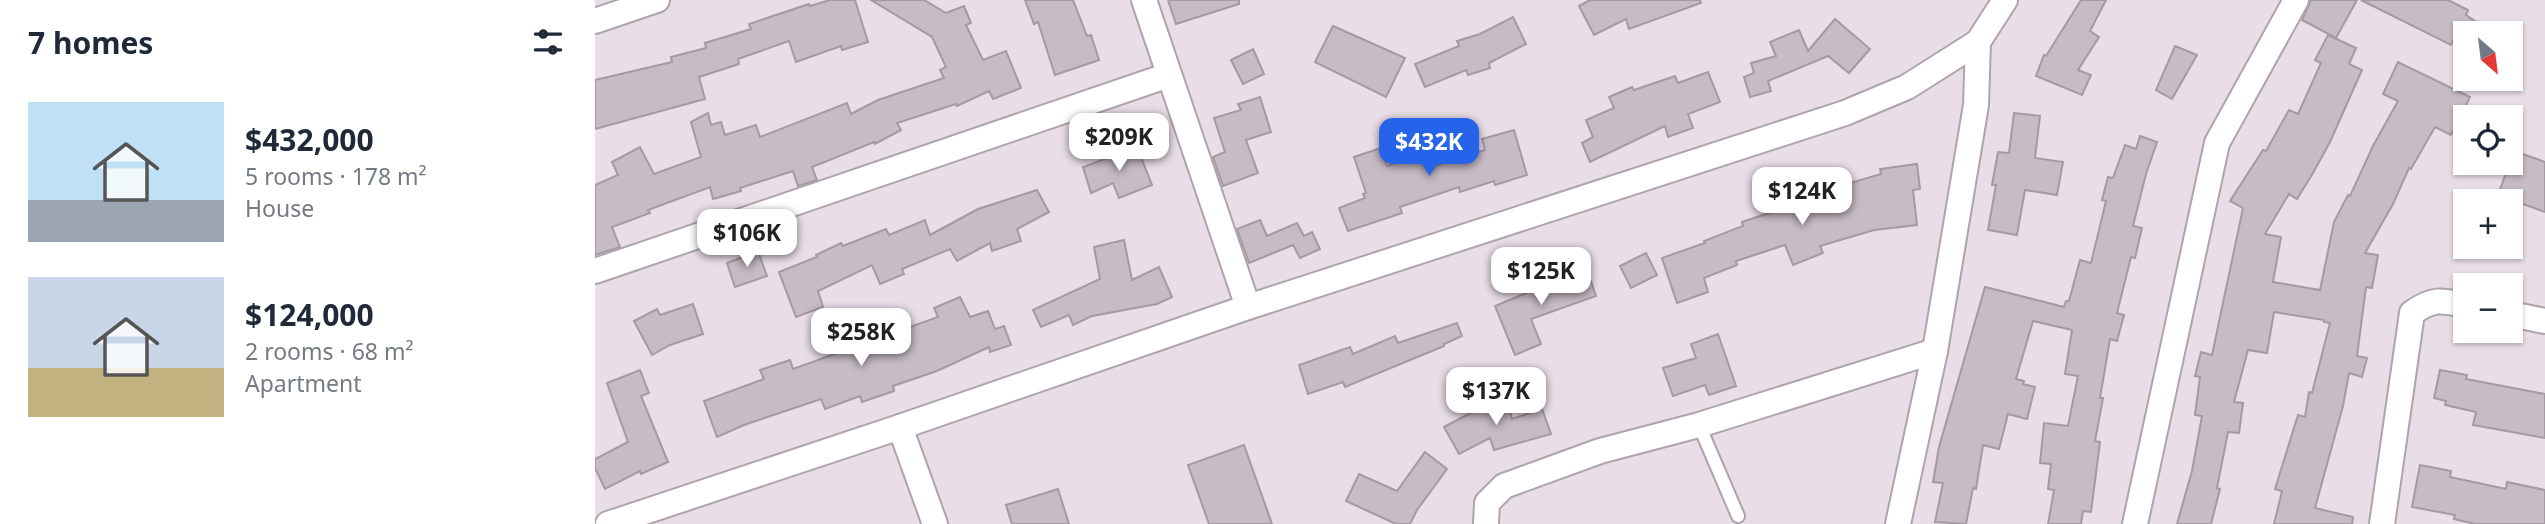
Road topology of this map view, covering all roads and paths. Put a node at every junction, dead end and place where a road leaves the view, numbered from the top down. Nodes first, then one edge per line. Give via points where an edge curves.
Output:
1 (657, 0) edge
2 (1144, 0) edge
3 (2005, 0) edge
4 (2295, 0) edge
5 (595, 20) edge
6 (1978, 41) junction
7 (1169, 75) junction
8 (595, 271) edge
9 (2453, 302) edge
10 (1248, 307) junction
11 (2523, 316) edge
12 (2545, 321) edge
13 (1935, 351) junction
14 (1699, 425) junction
15 (900, 427) junction
16 (1738, 516) dead end
17 (608, 524) edge
18 (935, 524) edge
19 (1486, 524) edge
20 (1898, 524) edge
21 (2136, 524) edge
22 (2382, 524) edge

1 - 5 street
2 - 7 street
3 - 6 street
4 - 21 street via 2217,143
6 - 10 street via 1907,87 1845,113
6 - 13 street via 1976,105
7 - 8 street
7 - 10 street
9 - 22 street via 2427,302 2412,313
10 - 15 street
11 - 12 street
13 - 14 street
13 - 20 street
14 - 16 lane
14 - 19 street via 1600,451 1504,486 1487,503
15 - 17 street
15 - 18 street

